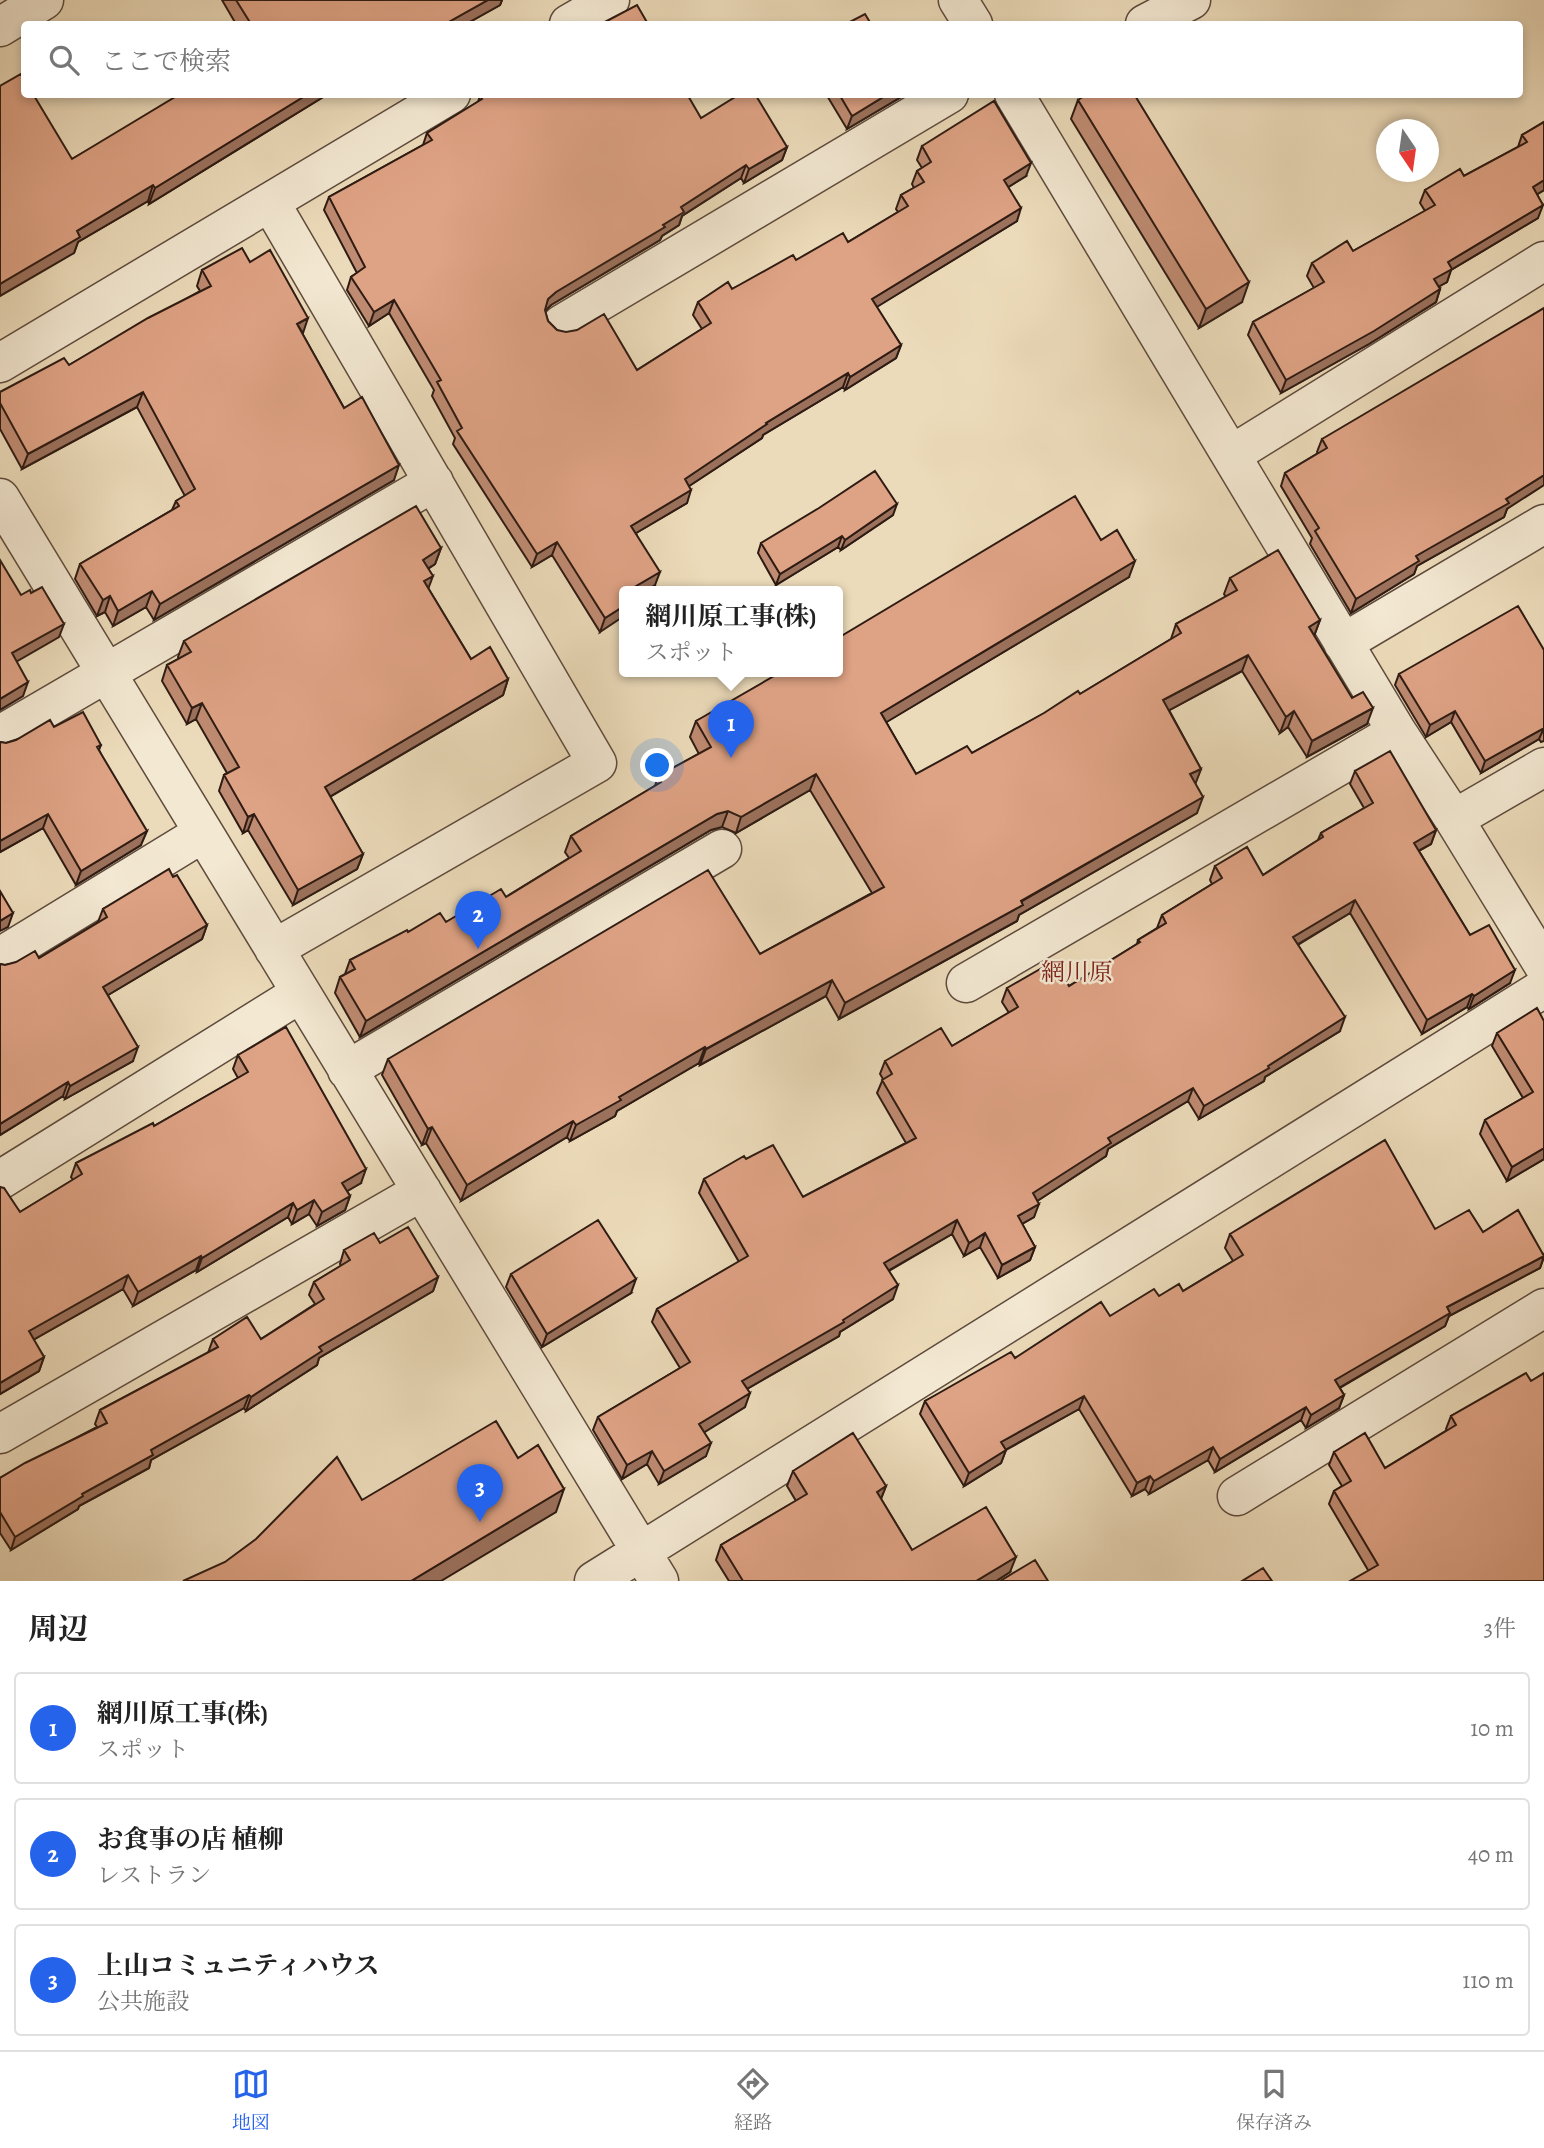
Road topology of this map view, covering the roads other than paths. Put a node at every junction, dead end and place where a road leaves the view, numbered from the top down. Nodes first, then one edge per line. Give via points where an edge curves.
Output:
1 (44, 0) edge
2 (610, 0) edge
3 (958, 0) edge
4 (1191, 0) edge
5 (574, 21) edge
6 (971, 21) edge
7 (1151, 21) edge
8 (0, 27) edge
9 (444, 98) edge
10 (942, 98) edge
11 (1017, 98) edge
12 (271, 202) junction
13 (1544, 261) edge
14 (562, 324) dead end
15 (0, 363) edge
16 (1231, 455) junction
17 (434, 482) junction
18 (0, 498) edge
19 (1544, 524) edge
20 (1343, 643) junction
21 (106, 673) junction
22 (1397, 732) junction
23 (0, 735) edge
24 (1544, 767) edge
25 (1454, 820) junction
26 (203, 833) junction
27 (722, 849) dead end
28 (274, 949) junction
29 (0, 957) edge
30 (1544, 966) edge
31 (965, 983) dead end
32 (1544, 988) edge
33 (301, 993) junction
34 (347, 1070) junction
35 (0, 1180) edge
36 (422, 1191) junction
37 (1544, 1308) edge
38 (0, 1434) edge
39 (1237, 1496) dead end
40 (650, 1566) edge
41 (594, 1581) edge

1 - 8 street
2 - 5 street
3 - 6 street
4 - 7 street
9 - 12 street
10 - 14 street
11 - 16 street
12 - 15 street
12 - 17 street
13 - 16 street
16 - 20 street
17 - 21 street
17 - 28 street via 597,763
18 - 21 street
19 - 20 street
20 - 22 street
21 - 23 street
21 - 26 street
22 - 25 street
22 - 31 street
24 - 25 street
25 - 30 street
26 - 28 street
26 - 29 street
27 - 34 street
28 - 33 street
32 - 40 street
33 - 34 street
33 - 35 street
34 - 36 street
36 - 38 street
36 - 40 street
37 - 39 street
40 - 41 street

